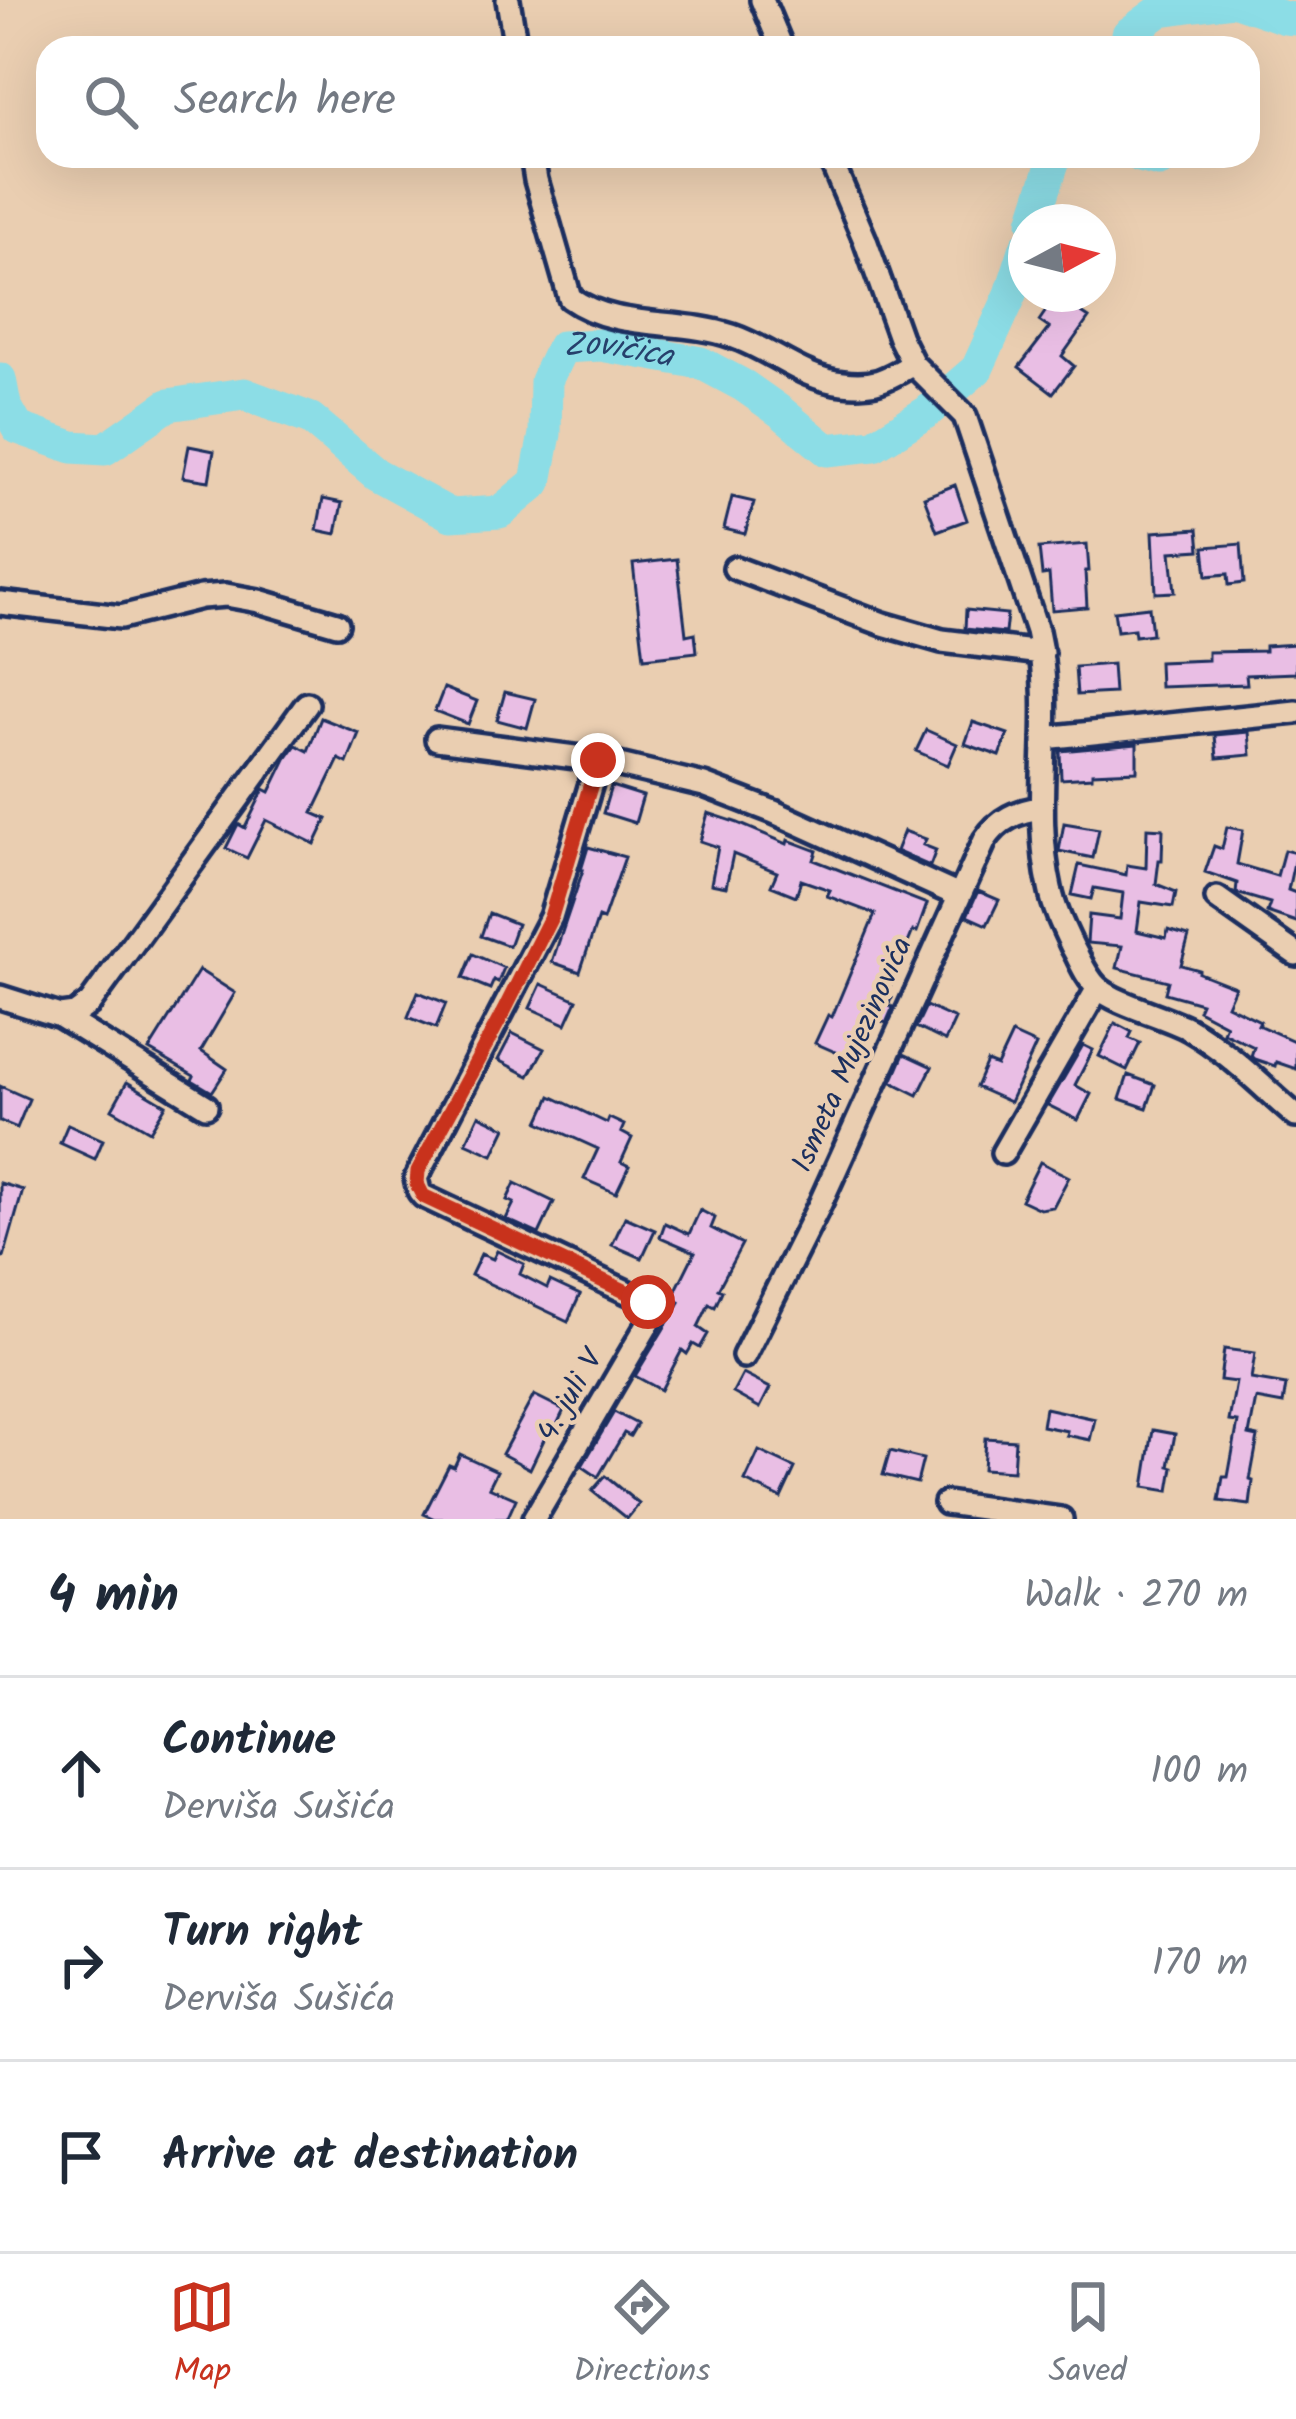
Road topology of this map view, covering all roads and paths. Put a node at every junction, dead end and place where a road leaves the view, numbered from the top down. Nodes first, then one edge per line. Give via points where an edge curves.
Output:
1 (508, 0) edge
2 (762, 0) edge
3 (513, 36) edge
4 (777, 36) edge
5 (534, 168) edge
6 (834, 168) edge
7 (921, 371) junction
8 (735, 568) dead end
9 (0, 603) edge
10 (337, 624) dead end
11 (1042, 653) junction
12 (308, 704) dead end
13 (1296, 712) edge
14 (1044, 738) junction
15 (437, 740) dead end
16 (598, 760) junction
17 (1042, 808) junction
18 (958, 895) junction
19 (1217, 898) dead end
20 (1296, 954) edge
21 (1098, 988) junction
22 (0, 997) edge
23 (60, 1016) junction
24 (206, 1106) dead end
25 (1296, 1116) edge
26 (1003, 1153) dead end
27 (744, 1356) dead end
28 (946, 1503) dead end
29 (534, 1519) edge
30 (1061, 1519) edge

1 - 3 street
2 - 4 street
5 - 7 street via 570,298 582,307 728,334 815,378 846,384
6 - 7 street via 900,338
7 - 11 street via 965,416
8 - 11 street via 942,641
9 - 10 street via 121,617 226,595
11 - 14 street
12 - 23 street via 90,1003
13 - 14 street
14 - 17 street
15 - 16 street
16 - 18 street via 704,785
16 - 29 street, 4. juli V via 551,917 418,1171 423,1196 648,1302 652,1317
17 - 18 street, Ismeta Mujezinovića via 994,826
17 - 21 street via 1050,892
18 - 27 street, Ismeta Mujezinovića
19 - 20 street
21 - 25 street via 1187,1028
21 - 26 street
22 - 23 street
23 - 24 street
28 - 30 street

